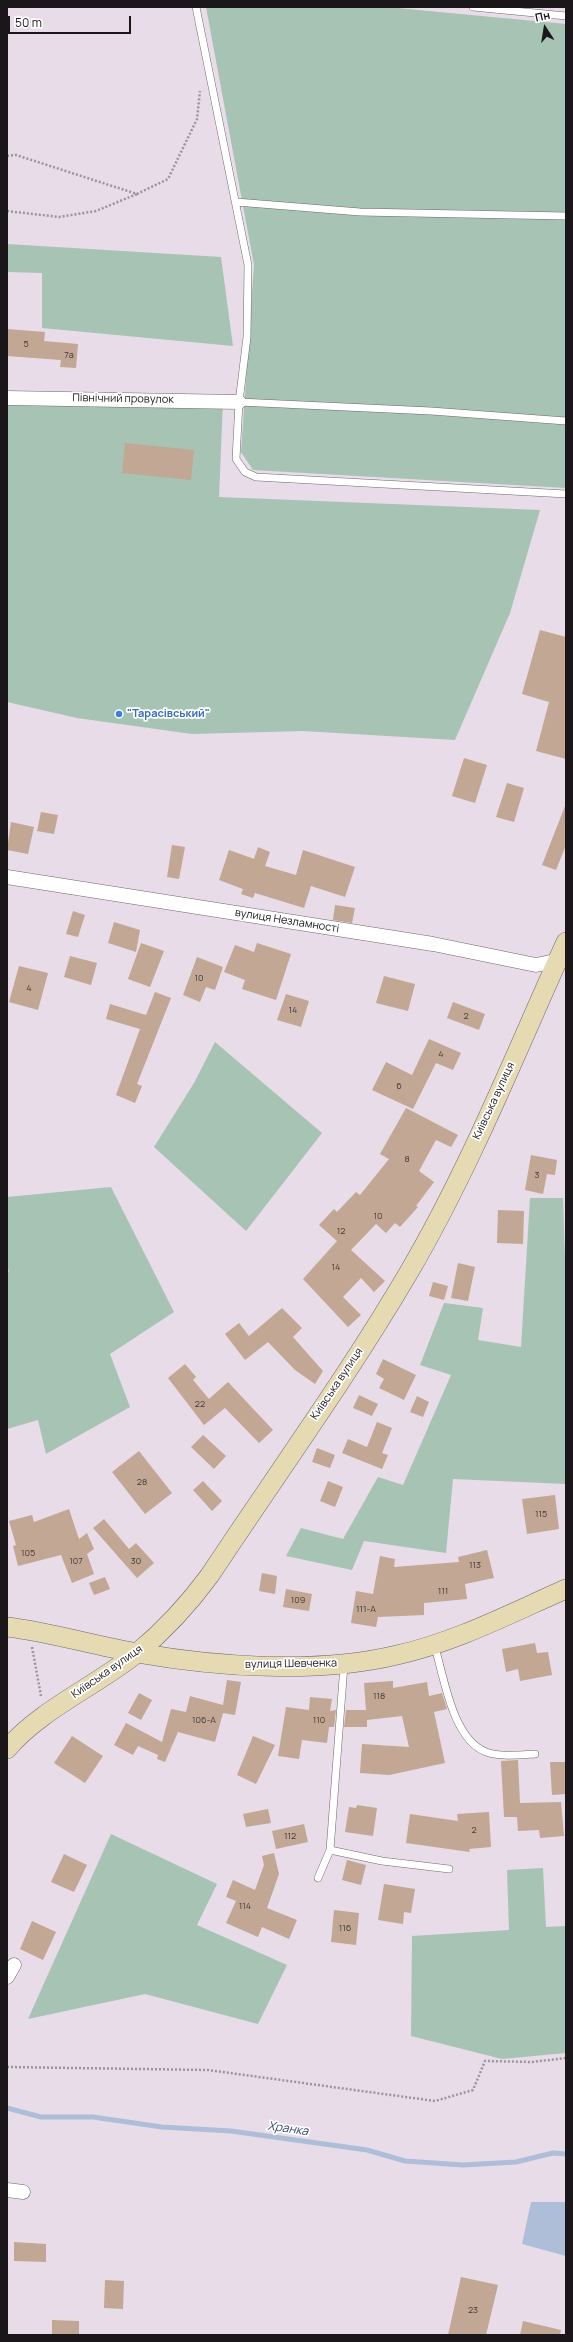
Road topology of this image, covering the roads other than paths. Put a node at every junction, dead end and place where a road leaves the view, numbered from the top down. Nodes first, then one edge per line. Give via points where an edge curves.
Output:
1 (196, 7) edge
2 (473, 7) edge
3 (566, 16) edge
4 (236, 202) junction
5 (566, 216) edge
6 (7, 398) edge
7 (239, 402) junction
8 (566, 421) edge
9 (566, 494) edge
10 (7, 877) edge
11 (566, 942) edge
12 (562, 960) edge
13 (566, 1589) edge
14 (7, 1627) edge
15 (434, 1644) junction
16 (137, 1653) junction
17 (344, 1663) junction
18 (7, 1749) edge
19 (535, 1754) dead end
20 (330, 1850) junction
21 (450, 1869) dead end
22 (318, 1878) dead end
23 (7, 2190) edge
24 (23, 2192) dead end

1 - 4 lane
2 - 3 lane
4 - 5 lane via 360,212
4 - 7 lane via 248,265 247,337
6 - 7 street, Північний провулок
7 - 8 lane via 431,411
7 - 9 lane via 236,459 245,472 256,476
10 - 12 street, вулиця Незламності via 433,944 536,965
11 - 12 main road, Київська вулиця
12 - 16 main road, Київська вулиця via 485,1123 409,1272 210,1575 184,1610
13 - 15 main road, вулиця Шевченка
14 - 16 main road, вулиця Шевченка via 29,1629
15 - 17 main road, вулиця Шевченка via 396,1655
15 - 19 lane via 458,1725 467,1738 486,1752 500,1755
16 - 17 main road, вулиця Шевченка via 234,1665
16 - 18 main road, Київська вулиця via 44,1716
17 - 20 lane
20 - 21 lane via 382,1861
20 - 22 lane
23 - 24 street

